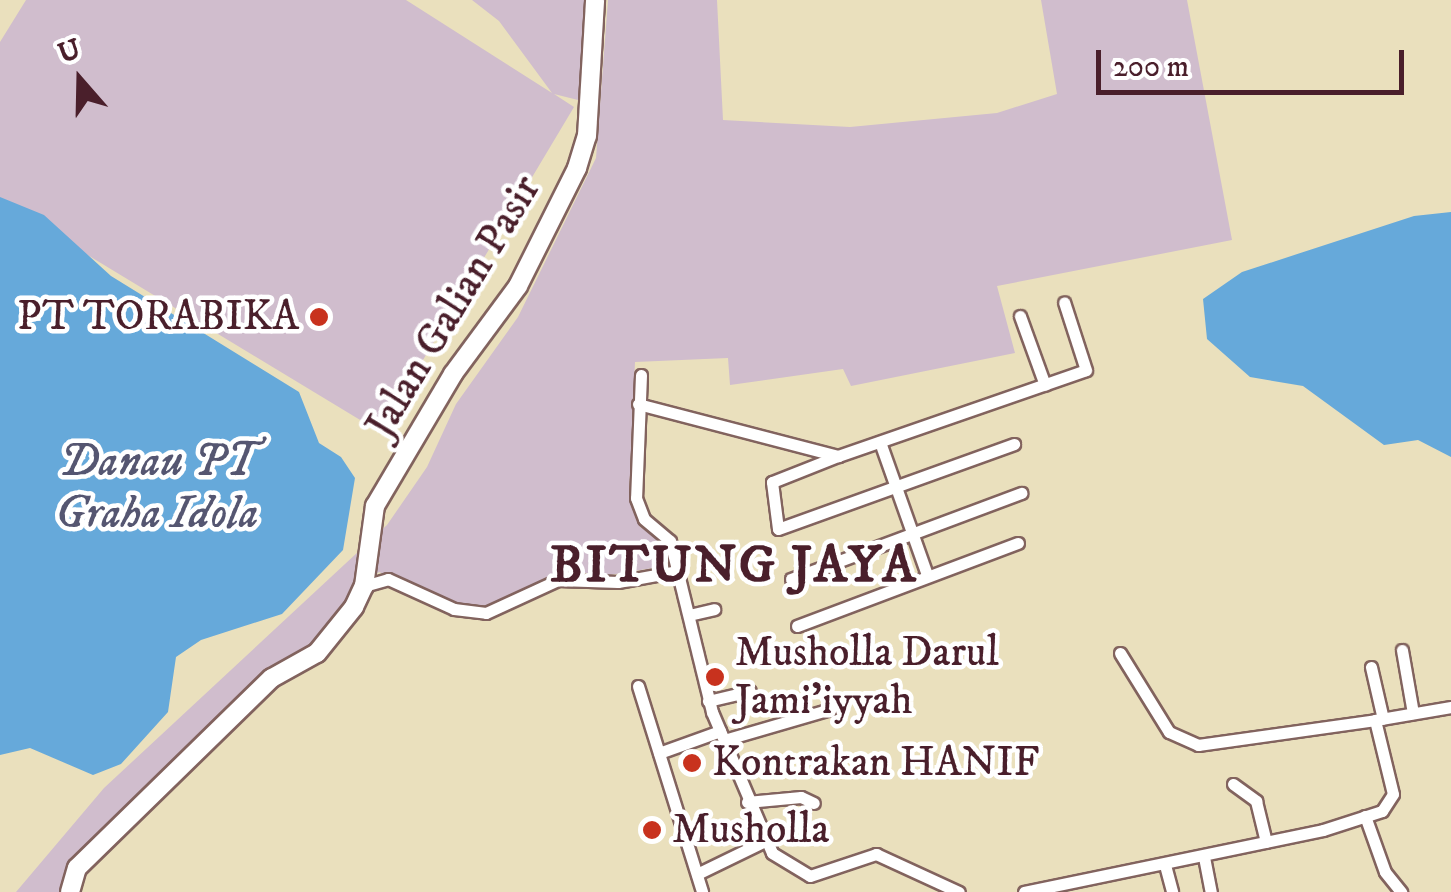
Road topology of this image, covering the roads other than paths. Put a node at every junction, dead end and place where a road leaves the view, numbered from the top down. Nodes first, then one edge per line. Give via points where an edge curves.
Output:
1 (595, 0) edge
2 (1064, 302) dead end
3 (1020, 316) dead end
4 (640, 375) dead end
5 (1045, 384) junction
6 (638, 404) junction
7 (880, 442) junction
8 (1014, 444) dead end
9 (838, 456) junction
10 (895, 489) junction
11 (1021, 492) dead end
12 (911, 534) junction
13 (1018, 543) dead end
14 (678, 571) junction
15 (927, 576) junction
16 (791, 578) dead end
17 (364, 586) junction
18 (714, 609) dead end
19 (689, 615) junction
20 (797, 626) dead end
21 (1402, 650) dead end
22 (1120, 653) dead end
23 (1372, 668) dead end
24 (638, 686) dead end
25 (750, 690) dead end
26 (708, 701) junction
27 (1451, 707) edge
28 (831, 709) dead end
29 (1413, 713) junction
30 (1379, 719) junction
31 (722, 735) junction
32 (660, 753) junction
33 (1233, 784) dead end
34 (747, 802) junction
35 (814, 803) dead end
36 (1364, 816) junction
37 (765, 840) junction
38 (1266, 842) junction
39 (1204, 857) junction
40 (1165, 866) junction
41 (696, 874) junction
42 (70, 892) edge
43 (702, 892) edge
44 (959, 892) edge
45 (1024, 892) edge
46 (1172, 892) edge
47 (1211, 892) edge
48 (1401, 892) edge

1 - 17 street, Jalan Galian Pasir via 587,136 577,168 518,286 453,374 375,506
2 - 5 street via 1088,368
3 - 5 street
4 - 6 street
5 - 7 street
6 - 9 street
6 - 14 street via 636,498 644,519 668,537
7 - 9 street
7 - 10 street
8 - 10 street
9 - 10 street via 772,482 778,529
10 - 12 street
11 - 12 street
12 - 15 street
12 - 16 street
13 - 15 street
14 - 17 street via 618,582 558,580 486,613 454,609 388,578
14 - 19 street
15 - 20 street
17 - 42 street via 317,654 272,678 153,792 77,868
18 - 19 street
19 - 26 street
21 - 29 street
22 - 30 street via 1169,732 1198,745
23 - 30 street
24 - 32 street
25 - 26 street
26 - 31 street
27 - 29 street
28 - 31 street
29 - 30 street
30 - 36 street via 1393,794 1382,811
31 - 32 street
31 - 34 street
32 - 41 street
33 - 38 street via 1256,801
34 - 35 street via 800,797
34 - 37 street
36 - 38 street
36 - 48 street via 1384,872
37 - 41 street
37 - 44 street via 798,874 820,875 876,854
38 - 39 street
39 - 40 street
39 - 47 street
40 - 45 street
40 - 46 street
41 - 43 street

